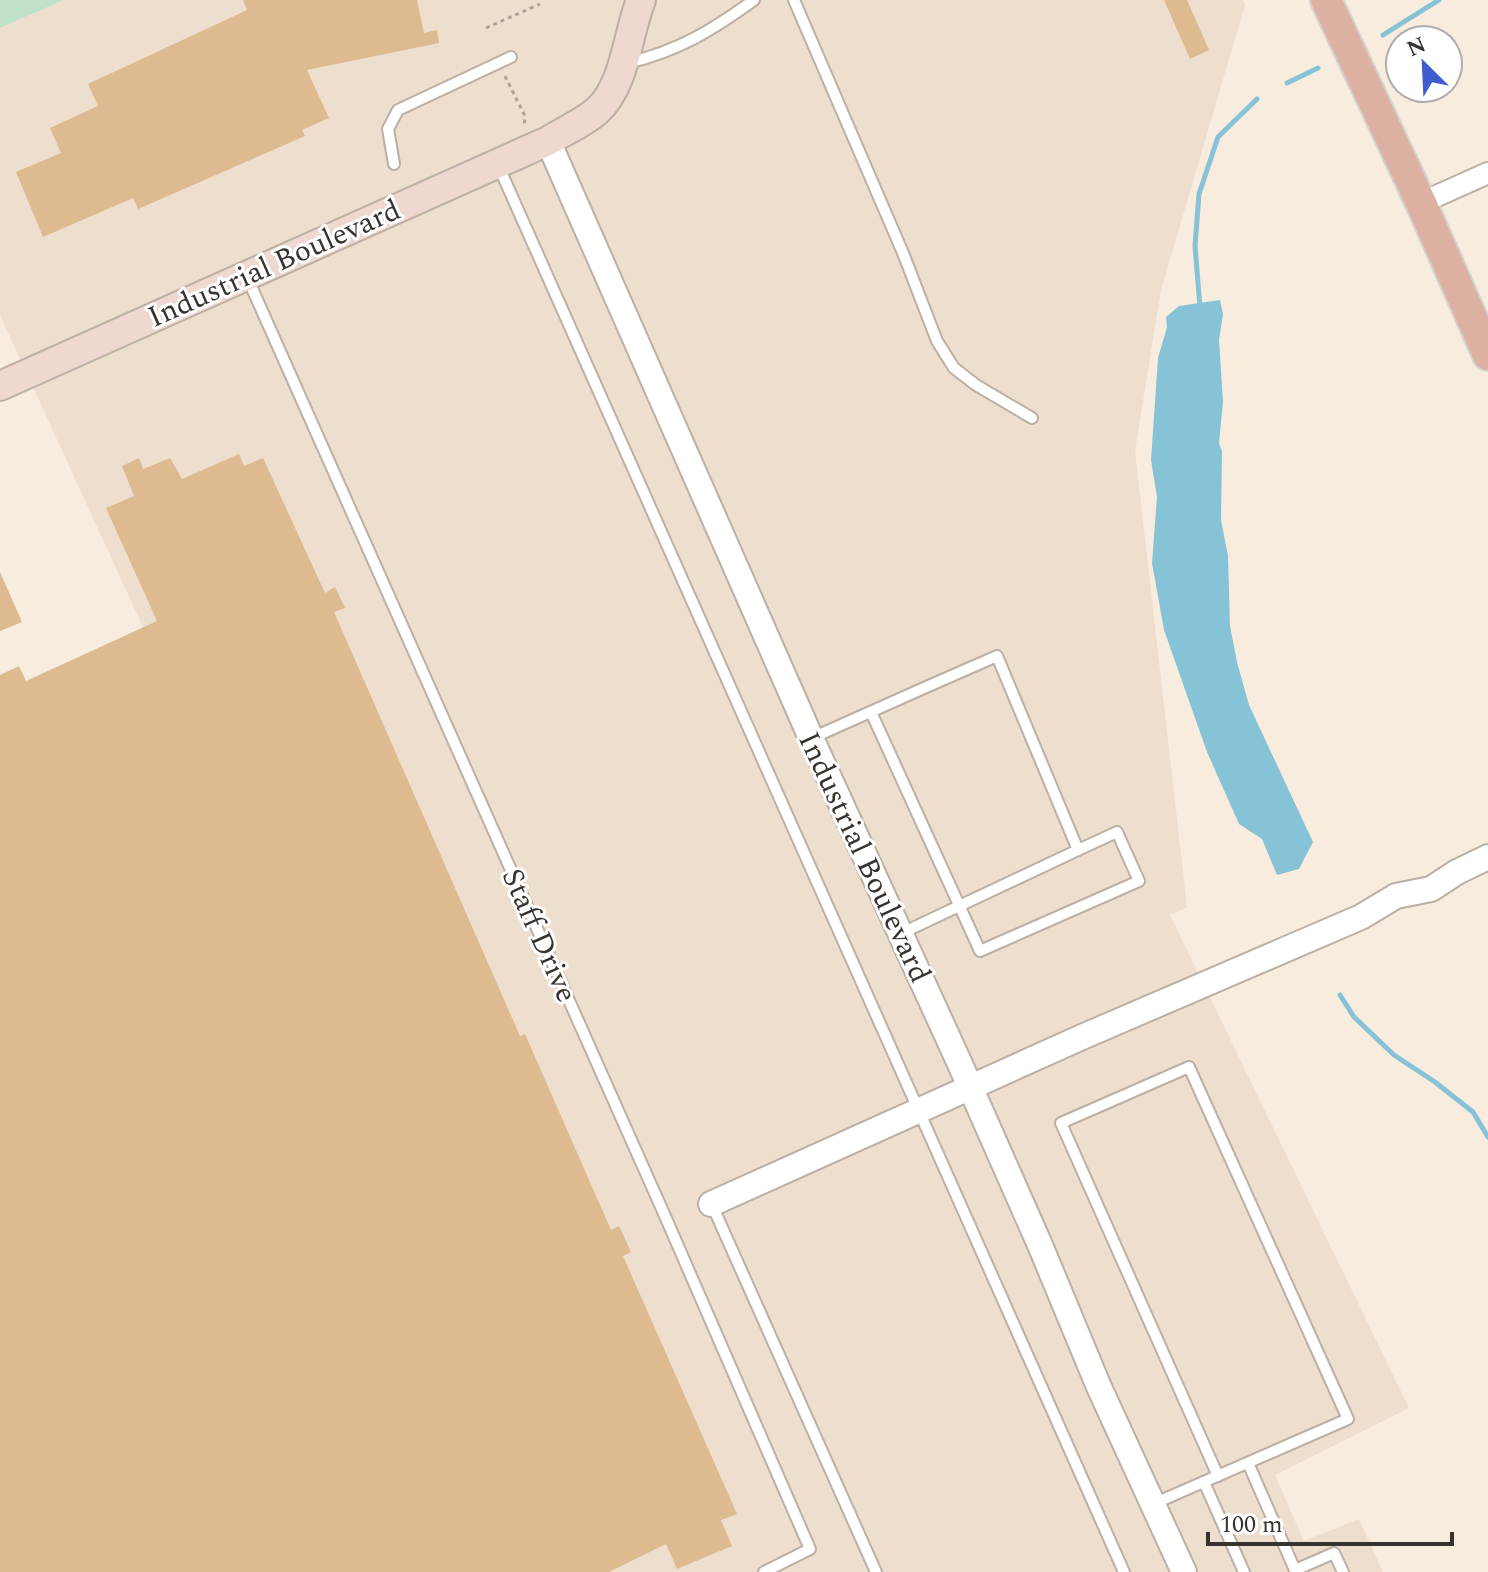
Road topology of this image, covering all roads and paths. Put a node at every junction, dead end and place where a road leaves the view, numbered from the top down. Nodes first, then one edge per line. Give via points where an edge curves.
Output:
1 (641, 0) edge
2 (754, 0) edge
3 (794, 0) edge
4 (1326, 0) edge
5 (540, 4) dead end
6 (486, 28) dead end
7 (511, 57) dead end
8 (498, 63) junction
9 (621, 65) junction
10 (536, 133) junction
11 (394, 164) dead end
12 (497, 164) junction
13 (1488, 173) edge
14 (1421, 203) junction
15 (247, 275) junction
16 (1488, 355) edge
17 (0, 386) edge
18 (1032, 418) dead end
19 (871, 712) junction
20 (811, 738) junction
21 (1078, 850) junction
22 (1488, 857) edge
23 (960, 906) junction
24 (900, 934) junction
25 (970, 1088) junction
26 (920, 1112) junction
27 (715, 1211) joint
28 (1248, 1463) junction
29 (1218, 1476) junction
30 (1204, 1482) junction
31 (1153, 1504) junction
32 (764, 1572) edge
33 (876, 1572) edge
34 (1124, 1572) edge
35 (1184, 1572) edge
36 (1244, 1572) edge
37 (1343, 1572) edge

1 - 9 main road, Industrial Boulevard
2 - 9 lane via 711,32 663,54
3 - 18 lane via 937,341 954,368
4 - 14 main road
5 - 6 path
7 - 8 lane
8 - 10 path
8 - 11 lane via 398,110 388,129
9 - 10 main road, Industrial Boulevard via 608,98 595,112
10 - 12 main road, Industrial Boulevard
10 - 20 street, Industrial Boulevard
12 - 15 main road, Industrial Boulevard
12 - 26 lane
13 - 14 street
14 - 16 main road
15 - 17 main road, Industrial Boulevard
15 - 32 lane, Staff Drive via 810,1549
19 - 20 lane
19 - 21 lane via 997,656
19 - 23 lane
20 - 24 street, Industrial Boulevard
21 - 23 lane
21 - 23 lane via 1117,832 1139,881 980,951
22 - 25 street via 1431,889 1385,901 1361,917
23 - 24 lane
24 - 25 street, Industrial Boulevard
25 - 26 street
25 - 31 street, Industrial Boulevard
26 - 27 street
26 - 34 lane
27 - 33 lane
28 - 29 lane
28 - 29 lane via 1348,1419 1189,1067 1061,1123
28 - 37 lane via 1295,1570 1334,1553
29 - 30 lane
30 - 31 lane
30 - 36 lane
31 - 35 street, Industrial Boulevard

